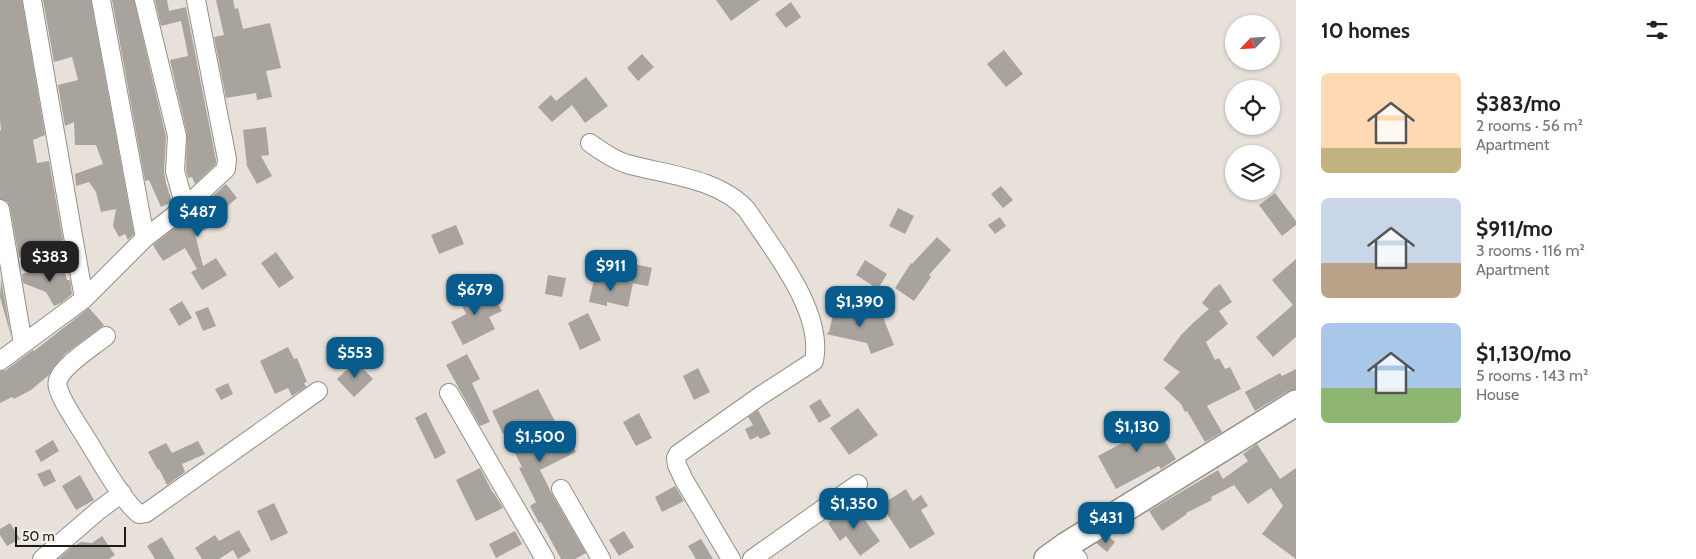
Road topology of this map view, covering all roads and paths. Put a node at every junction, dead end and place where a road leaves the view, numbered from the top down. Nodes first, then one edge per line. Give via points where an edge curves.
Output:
1 (101, 0) edge
2 (144, 0) edge
3 (196, 0) edge
4 (36, 1) edge
5 (590, 143) dead end
6 (184, 207) junction
7 (0, 209) edge
8 (145, 238) junction
9 (84, 299) junction
10 (106, 336) dead end
11 (23, 344) junction
12 (0, 362) edge
13 (318, 391) dead end
14 (449, 393) dead end
15 (1296, 403) edge
16 (858, 484) dead end
17 (560, 489) dead end
18 (122, 494) junction
19 (1063, 554) edge
20 (42, 559) edge
21 (545, 559) edge
22 (602, 559) edge
23 (731, 559) edge
24 (752, 559) edge

1 - 8 street
2 - 6 street via 177,136 175,171
3 - 6 street via 228,165
4 - 9 street
5 - 23 street via 626,164 706,184 739,201 796,284 811,319 814,360 676,458 684,480
6 - 8 street
7 - 11 street
8 - 9 street
9 - 11 street
10 - 18 street via 64,370 57,385
11 - 12 street
13 - 18 street via 146,514 134,511
14 - 21 street
15 - 19 main road
16 - 24 street
17 - 22 street
18 - 20 street

